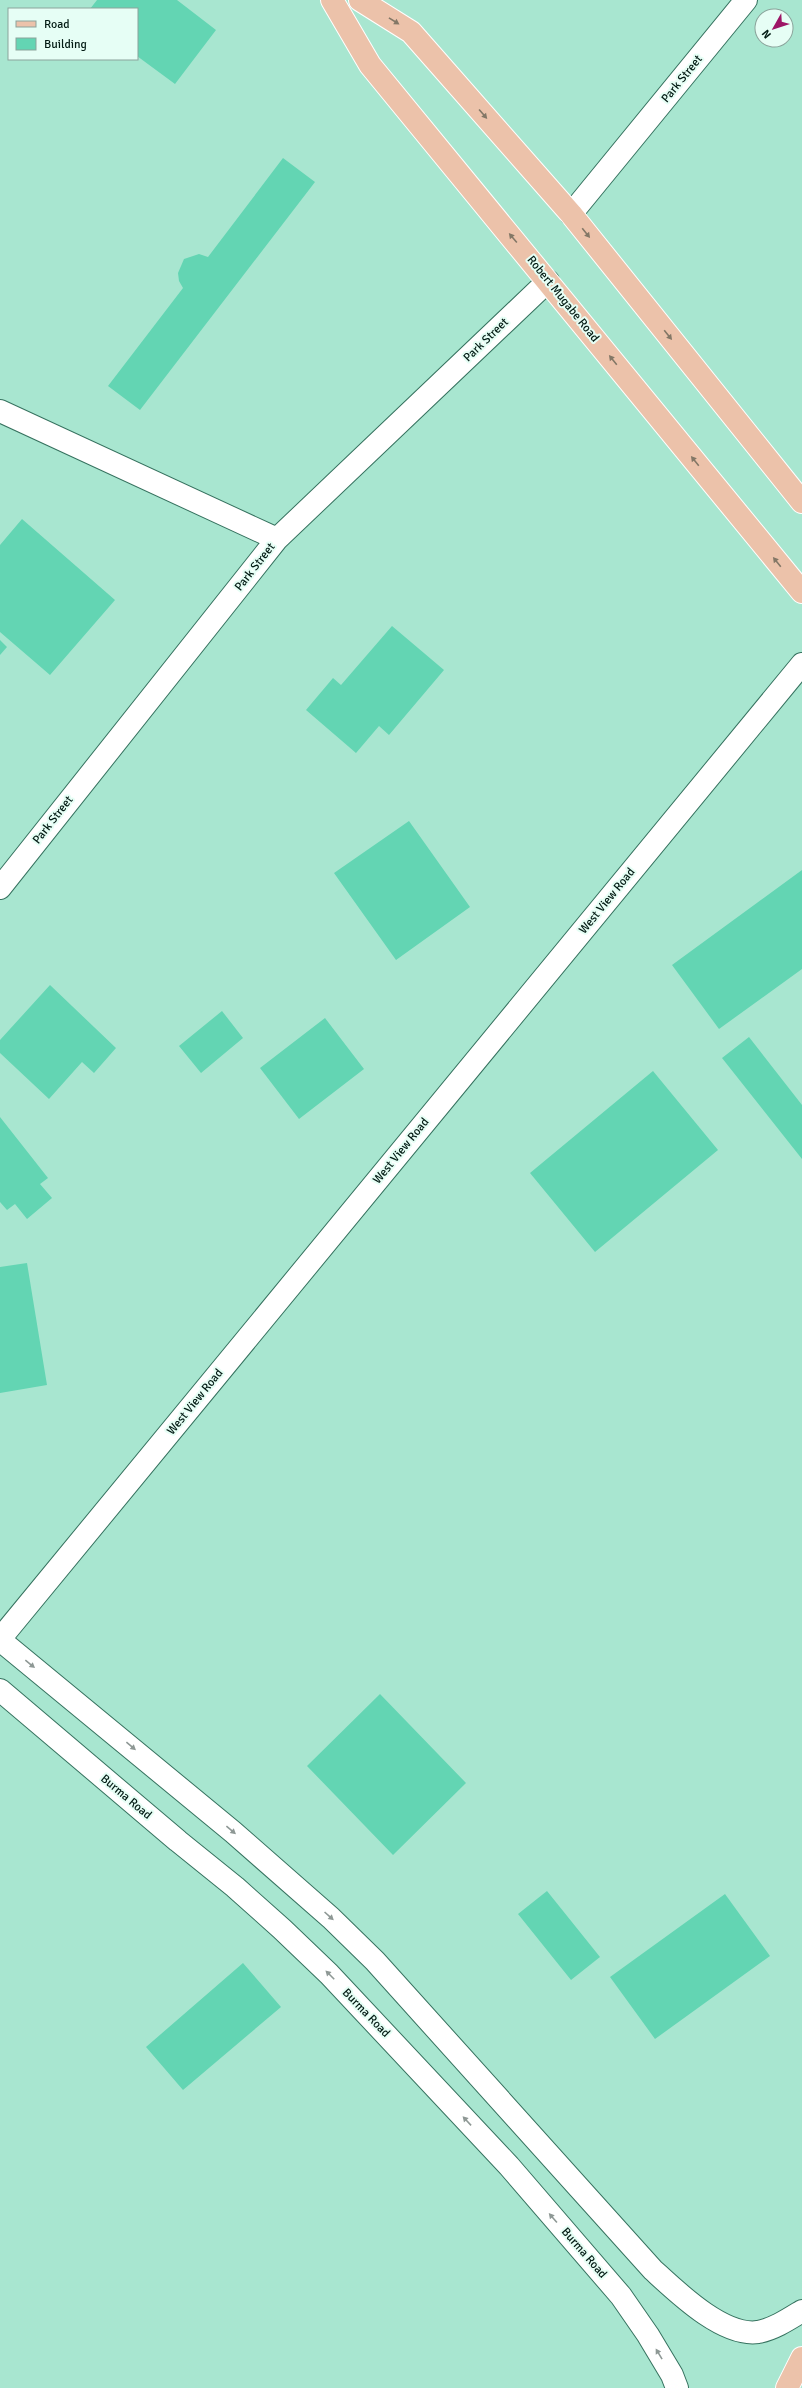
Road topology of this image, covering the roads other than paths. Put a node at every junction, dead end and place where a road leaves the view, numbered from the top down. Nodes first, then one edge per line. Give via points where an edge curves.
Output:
1 (332, 0) edge
2 (360, 0) edge
3 (746, 0) edge
4 (571, 214) junction
5 (548, 281) junction
6 (0, 411) edge
7 (802, 502) edge
8 (277, 539) junction
9 (802, 592) edge
10 (802, 664) edge
11 (0, 888) edge
12 (0, 1640) edge
13 (0, 1690) edge
14 (802, 2310) edge
15 (802, 2358) edge
16 (677, 2388) edge
17 (786, 2388) edge

5 -> 1 main road, Robert Mugabe Road via 370,65
2 -> 4 main road via 411,32
3 - 4 street, Park Street
4 -> 7 main road
5 - 8 street, Park Street
9 -> 5 main road, Robert Mugabe Road
6 - 8 street
8 - 11 street, Park Street
10 - 12 street, West View Road
12 -> 14 street via 233,1832 331,1918 418,2006 653,2270 680,2295 740,2331 759,2332 785,2322
16 -> 13 street, Burma Road via 652,2342 621,2296 509,2166 329,1974 235,1887
15 - 17 main road

